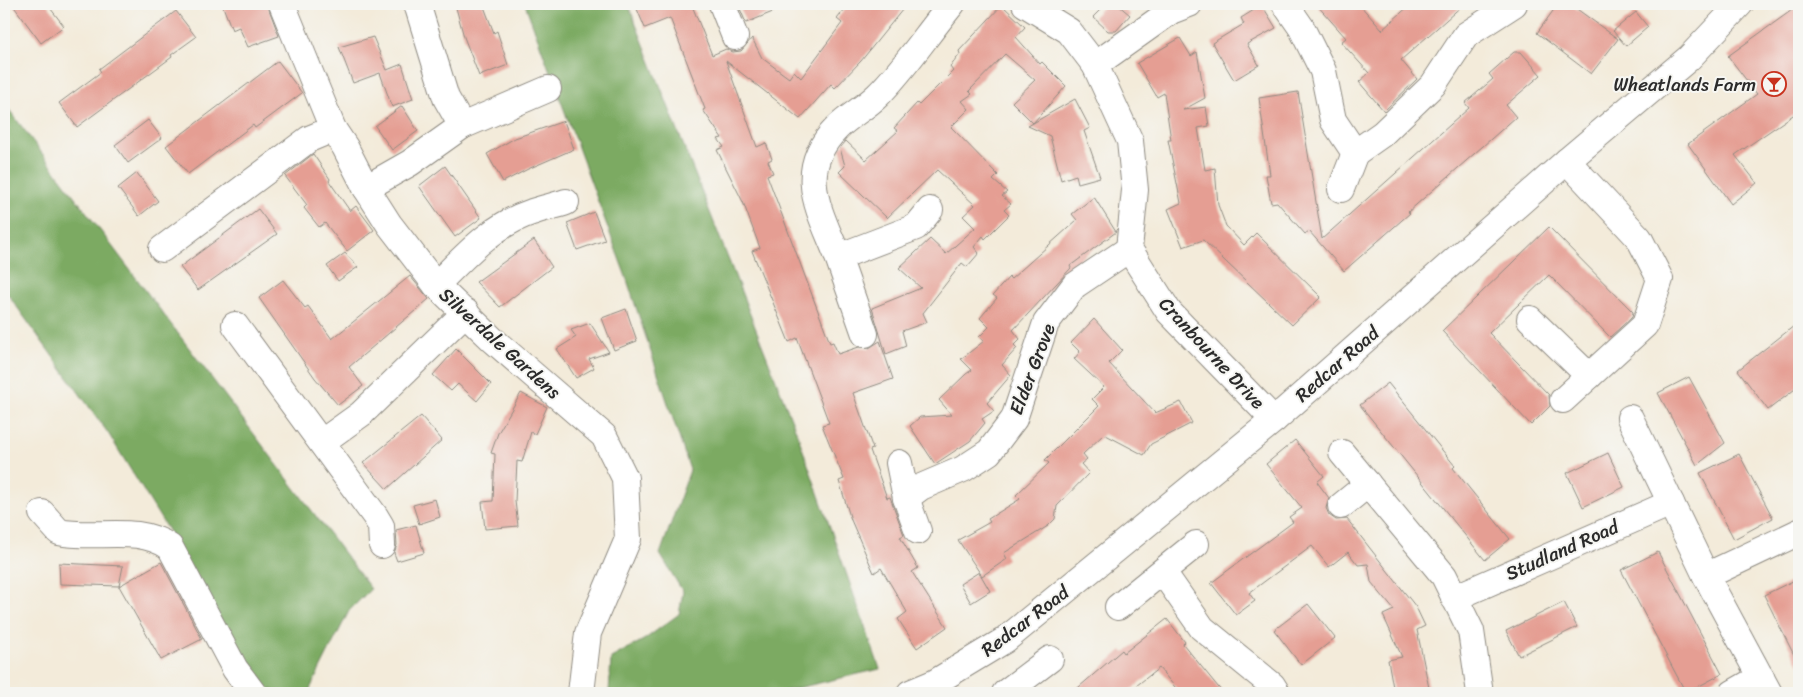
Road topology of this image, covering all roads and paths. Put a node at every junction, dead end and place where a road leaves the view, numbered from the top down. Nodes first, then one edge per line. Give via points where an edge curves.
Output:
1 (282, 4) edge
2 (417, 4) edge
3 (722, 4) edge
4 (952, 4) edge
5 (1025, 4) edge
6 (1189, 4) edge
7 (1285, 4) edge
8 (1514, 4) edge
9 (1740, 4) edge
10 (735, 36) dead end
11 (1096, 65) junction
12 (548, 89) dead end
13 (462, 126) junction
14 (332, 129) junction
15 (1355, 153) junction
16 (1567, 161) junction
17 (366, 188) junction
18 (1341, 189) dead end
19 (566, 202) dead end
20 (930, 210) dead end
21 (1128, 248) junction
22 (162, 249) dead end
23 (838, 257) junction
24 (436, 285) junction
25 (466, 312) junction
26 (1530, 319) dead end
27 (236, 324) dead end
28 (865, 334) dead end
29 (1589, 376) junction
30 (1564, 400) dead end
31 (1630, 418) dead end
32 (1274, 420) junction
33 (322, 442) junction
34 (1342, 453) dead end
35 (899, 463) dead end
36 (1368, 484) junction
37 (906, 498) junction
38 (1671, 503) junction
39 (1341, 506) dead end
40 (42, 513) dead end
41 (918, 532) dead end
42 (1799, 532) edge
43 (1196, 544) dead end
44 (382, 545) dead end
45 (1163, 572) junction
46 (1706, 576) junction
47 (1454, 598) junction
48 (1118, 607) dead end
49 (1050, 659) dead end
50 (1765, 685) edge
51 (253, 693) edge
52 (581, 693) edge
53 (910, 693) edge
54 (1005, 693) edge
55 (1277, 693) edge
56 (1480, 693) edge
57 (1733, 693) edge

1 - 14 street, Silverdale Gardens
2 - 13 street via 446,98
3 - 10 street
4 - 23 street via 909,62 876,96 838,127 825,141 817,158 813,192
5 - 11 street via 1070,31
6 - 11 street via 1171,11
7 - 15 street via 1301,27 1323,71 1333,120
8 - 15 street via 1466,35 1433,85 1382,134
9 - 16 street, Redcar Road via 1689,58
11 - 21 street via 1130,141 1135,190
12 - 13 street
13 - 17 street via 410,163
14 - 17 street, Silverdale Gardens
14 - 22 street via 309,139
15 - 18 street
16 - 29 street via 1639,238 1660,279 1645,325
16 - 32 street, Redcar Road
17 - 24 street, Silverdale Gardens
19 - 24 street via 508,222 480,241
20 - 23 street via 916,227
21 - 32 street, Cranbourne Drive via 1170,312
21 - 37 street, Elder Grove via 1074,286 1046,323 1014,419 989,452 963,470 921,487
23 - 28 street
24 - 25 street, Silverdale Gardens
25 - 33 street via 361,414
25 - 52 street, Silverdale Gardens via 493,340 604,436 625,478 628,539 588,633
26 - 29 street
27 - 33 street
29 - 30 street
31 - 38 street
32 - 53 street, Redcar Road via 1005,640 934,683
33 - 44 street via 376,516 381,526
34 - 36 street
35 - 37 street
36 - 39 street
36 - 47 street via 1444,576
37 - 41 street
38 - 46 street
38 - 47 street, Studland Road
40 - 51 street via 59,532 144,535 170,547 235,669
42 - 46 street
43 - 45 street
45 - 48 street
45 - 55 street via 1202,628 1272,685
46 - 50 street
47 - 56 street via 1471,631
49 - 54 street
50 - 57 street

